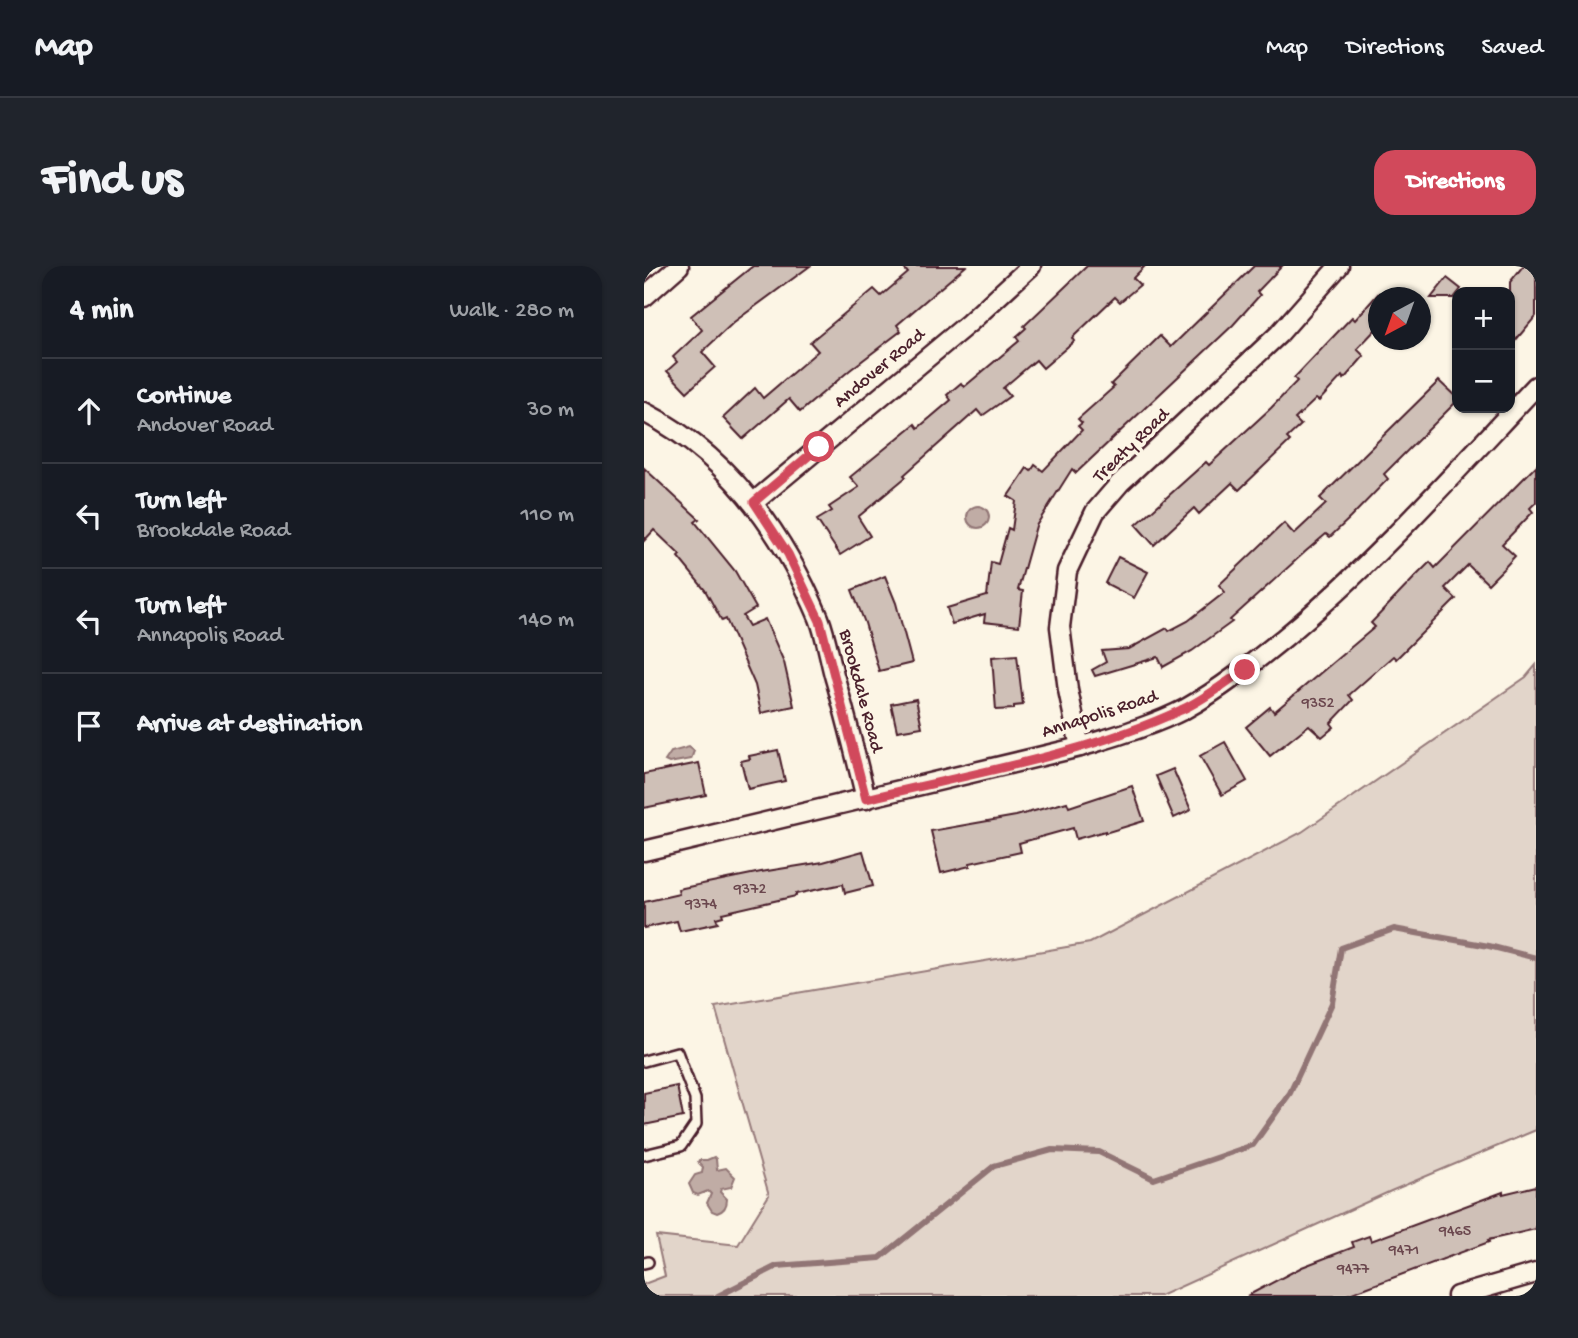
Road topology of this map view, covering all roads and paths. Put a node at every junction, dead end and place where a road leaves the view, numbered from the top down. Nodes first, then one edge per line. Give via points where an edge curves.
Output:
1 (680, 266) edge
2 (1031, 266) edge
3 (1339, 266) edge
4 (644, 297) edge
5 (1536, 386) edge
6 (644, 412) edge
7 (754, 502) junction
8 (1080, 747) junction
9 (866, 799) junction
10 (644, 851) edge
11 (644, 1061) edge
12 (644, 1155) edge
13 (1536, 1273) edge
14 (1457, 1296) edge

1 - 4 street
2 - 7 street, Andover Road
3 - 8 street, Treaty Road via 1279,334 1119,483 1095,512 1067,571 1060,626
5 - 8 street, Annapolis Road via 1324,606 1245,670 1184,709
6 - 7 street, Brookdale Road via 696,445
7 - 9 street, Brookdale Road via 788,554 820,621
8 - 9 street, Annapolis Road
9 - 10 street, Annapolis Road
11 - 12 lane via 677,1052 695,1099 696,1124 681,1146
13 - 14 street

